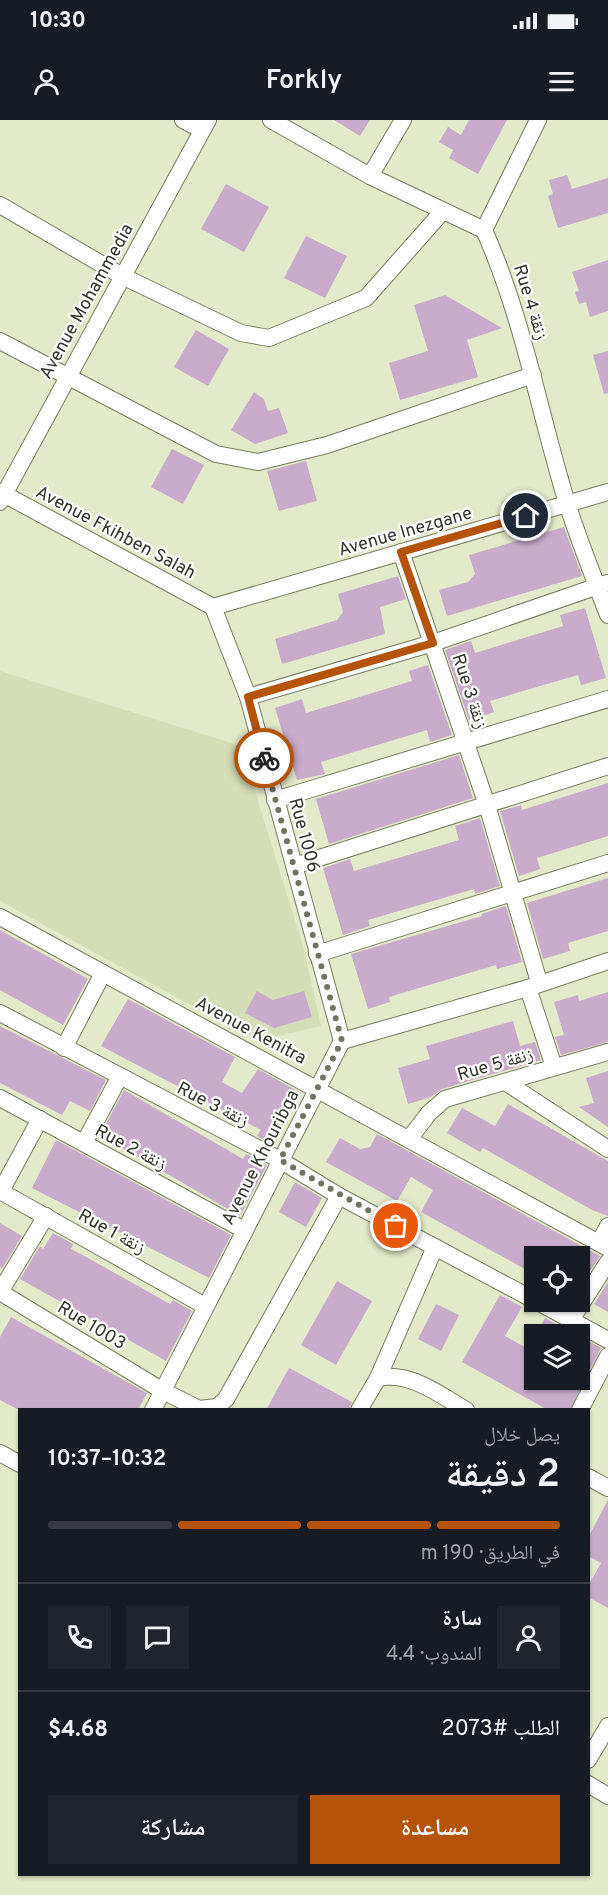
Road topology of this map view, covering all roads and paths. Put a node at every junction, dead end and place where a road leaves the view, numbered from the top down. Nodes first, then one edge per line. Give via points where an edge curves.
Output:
1 (183, 120) edge
2 (271, 120) edge
3 (403, 120) edge
4 (538, 120) edge
5 (205, 125) edge
6 (370, 176) junction
7 (0, 206) edge
8 (443, 211) junction
9 (484, 230) junction
10 (122, 276) junction
11 (0, 341) edge
12 (532, 375) junction
13 (67, 377) junction
14 (608, 492) edge
15 (1, 496) edge
16 (567, 504) junction
17 (401, 552) junction
18 (603, 584) edge
19 (213, 607) junction
20 (608, 615) edge
21 (433, 643) junction
22 (248, 697) junction
23 (608, 699) edge
24 (466, 743) junction
25 (608, 766) edge
26 (275, 800) junction
27 (487, 806) junction
28 (608, 863) edge
29 (294, 866) junction
30 (513, 893) junction
31 (0, 917) edge
32 (317, 954) junction
33 (608, 961) edge
34 (103, 973) junction
35 (533, 985) junction
36 (0, 1013) edge
37 (342, 1041) junction
38 (64, 1048) junction
39 (608, 1052) edge
40 (554, 1067) junction
41 (119, 1078) junction
42 (507, 1083) junction
43 (318, 1088) junction
44 (0, 1098) edge
45 (40, 1119) junction
46 (408, 1139) junction
47 (603, 1142) edge
48 (84, 1143) junction
49 (280, 1160) junction
50 (0, 1191) edge
51 (339, 1196) junction
52 (46, 1216) junction
53 (608, 1226) edge
54 (244, 1230) junction
55 (604, 1246) edge
56 (435, 1247) junction
57 (608, 1262) edge
58 (0, 1292) edge
59 (524, 1295) edge
60 (205, 1306) junction
61 (556, 1312) edge
62 (571, 1320) junction
63 (608, 1340) edge
64 (608, 1356) edge
65 (378, 1378) junction
66 (163, 1391) junction
67 (154, 1408) edge
68 (197, 1408) edge
69 (213, 1408) edge
70 (360, 1408) edge
71 (462, 1408) edge
72 (581, 1408) edge
73 (0, 1453) edge
74 (18, 1463) edge
75 (590, 1478) edge
76 (608, 1488) edge
77 (608, 1726) edge
78 (590, 1757) edge
79 (590, 1785) edge
80 (608, 1796) edge

1 - 5 street
2 - 6 street
3 - 6 street
4 - 9 street
5 - 10 street, Avenue Mohammedia
6 - 8 street
7 - 10 street
8 - 9 street
8 - 10 street via 366,298 269,338 241,333
9 - 12 street, Rue 4 زنقة via 500,266
10 - 13 street, Avenue Mohammedia
11 - 13 street
12 - 13 street via 327,445 258,462 216,454
12 - 16 street, Rue 4 زنقة
13 - 15 street, Avenue Mohammedia
14 - 16 street, Avenue Inezgane
15 - 19 street, Avenue Fkihben Salah
16 - 17 street, Avenue Inezgane
16 - 18 street, Rue 4 زنقة
17 - 19 street, Avenue Inezgane
17 - 21 street, Rue 3 زنقة
18 - 20 street, Rue 4 زنقة
18 - 21 street
19 - 22 street, Rue 1006
21 - 22 street
21 - 24 street, Rue 3 زنقة
22 - 26 street, Rue 1006
23 - 24 street
24 - 26 street
24 - 27 street, Rue 3 زنقة
25 - 27 street
26 - 29 street, Rue 1006
27 - 29 street
27 - 30 street, Rue 3 زنقة
28 - 30 street
29 - 32 street, Rue 1006
30 - 32 street
30 - 35 street, Rue 3 زنقة
31 - 34 street, Avenue Kenitra
32 - 37 street, Rue 1006
33 - 35 street
34 - 38 street
34 - 43 street, Avenue Kenitra
35 - 37 street
35 - 40 street, Rue 3 زنقة
36 - 38 street, Rue 3 زنقة
37 - 43 street, Avenue Khouribga
38 - 41 street, Rue 3 زنقة
39 - 40 street, Rue 5 زنقة
40 - 42 street, Rue 5 زنقة
41 - 48 street
41 - 49 street, Rue 3 زنقة
42 - 46 street, Rue 5 زنقة via 445,1099
42 - 47 street
43 - 46 street, Avenue Kenitra
43 - 49 street, Avenue Khouribga
44 - 45 street, Rue 2 زنقة
45 - 48 street, Rue 2 زنقة
45 - 50 street
46 - 55 street, Avenue Kenitra
48 - 54 street, Rue 2 زنقة
49 - 51 street, Rue 3 زنقة
49 - 54 street, Avenue Khouribga
50 - 52 street, Rue 1 زنقة
51 - 56 street, Rue 3 زنقة
51 - 69 street, Rue 1003 via 226,1399
52 - 58 street
52 - 60 street, Rue 1 زنقة
53 - 55 street
54 - 60 street, Avenue Khouribga
56 - 59 street, Rue 3 زنقة
56 - 65 street
57 - 62 street
58 - 66 street, Rue 1003
60 - 66 street, Avenue Khouribga
61 - 62 street, Rue 3 زنقة
62 - 63 street, Rue 3 زنقة
64 - 72 street
65 - 70 street
65 - 71 street via 402,1377
66 - 67 street, Avenue Khouribga
66 - 68 street, Rue 1003
73 - 74 street
75 - 76 street
77 - 78 street
79 - 80 street

